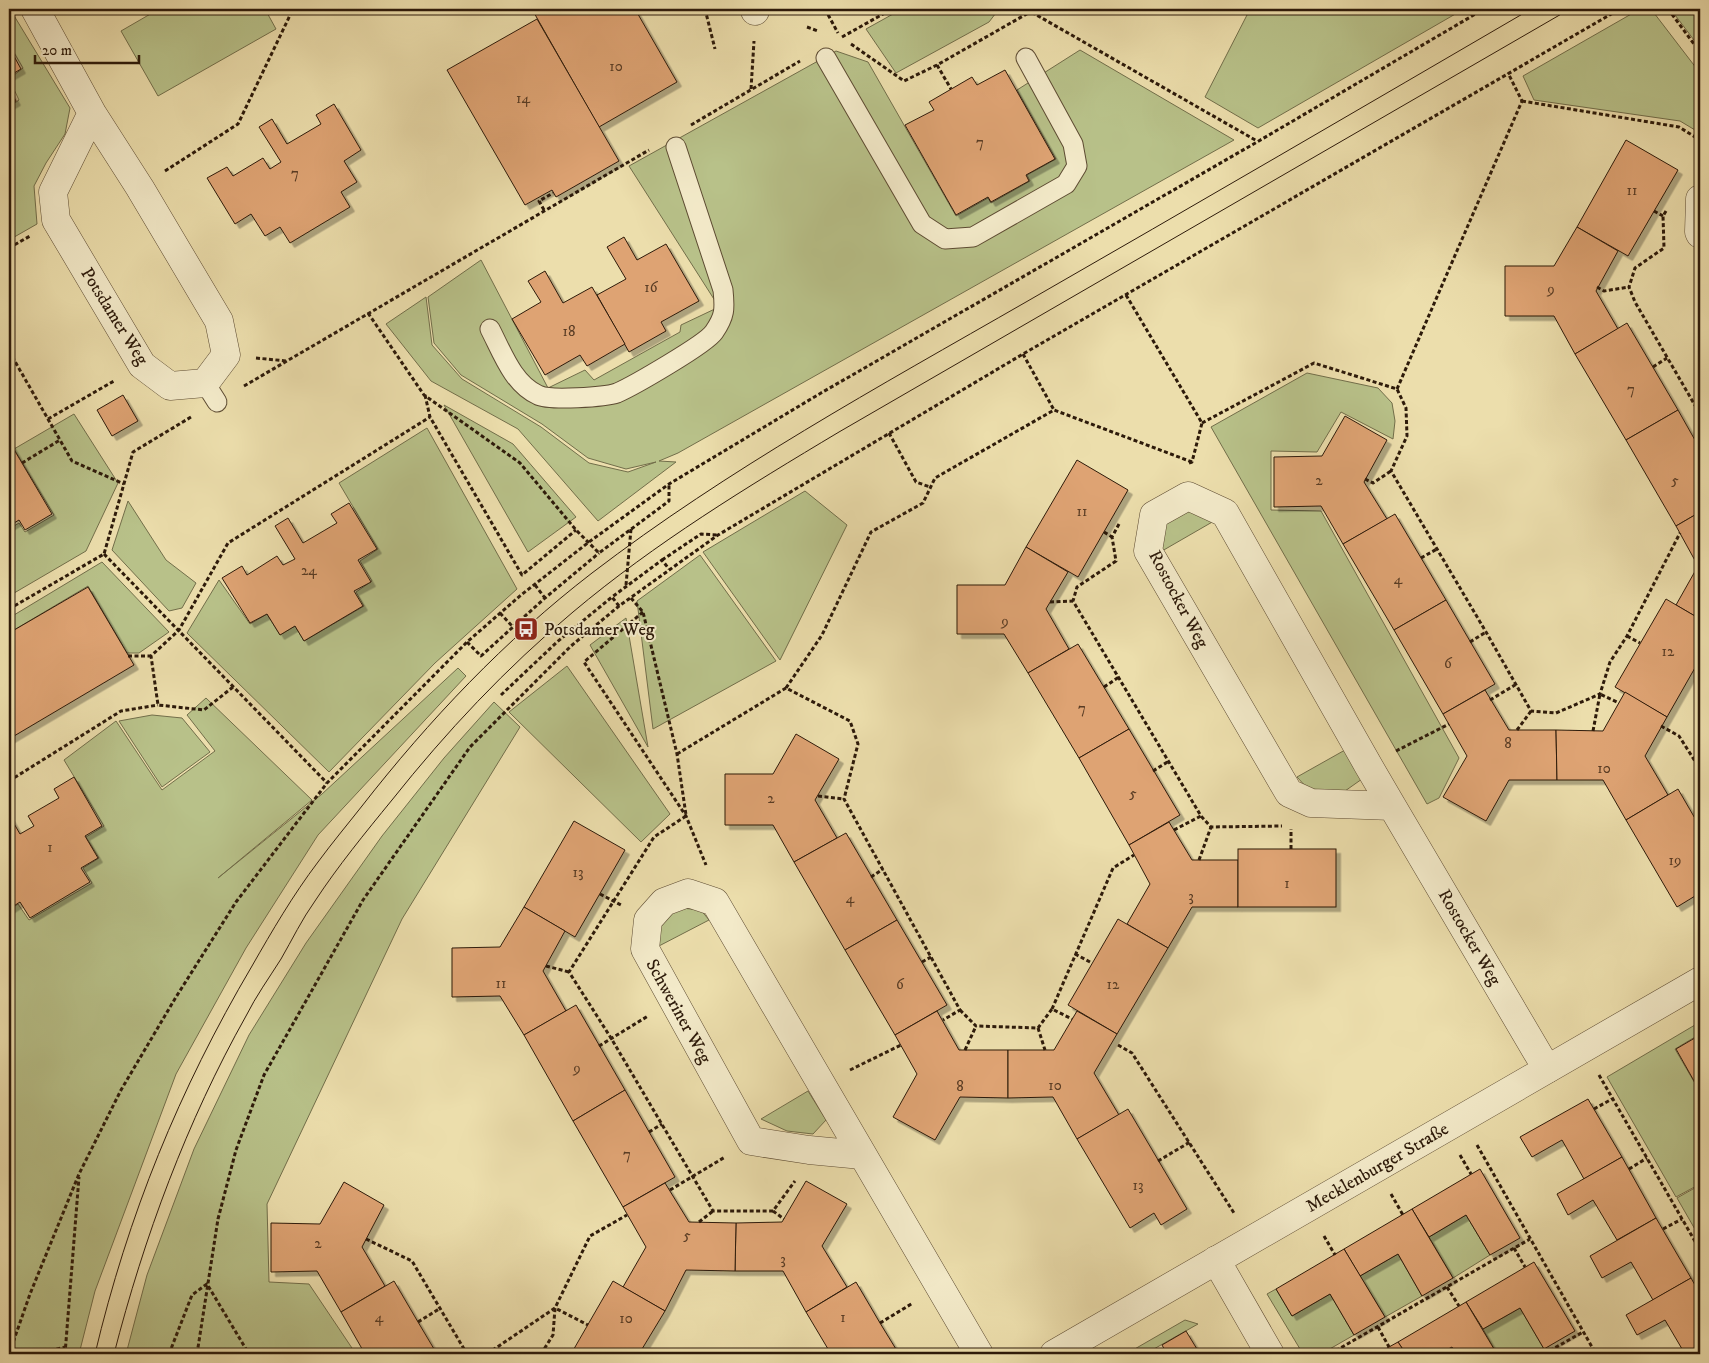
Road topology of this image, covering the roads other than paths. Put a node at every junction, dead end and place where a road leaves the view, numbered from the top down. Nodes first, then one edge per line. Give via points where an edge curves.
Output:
1 (34, 9) edge
2 (826, 58) dead end
3 (1026, 58) dead end
4 (92, 113) junction
5 (676, 147) dead end
6 (1700, 199) edge
7 (1700, 234) edge
8 (490, 329) dead end
9 (1392, 806) junction
10 (1700, 981) edge
11 (1547, 1069) junction
12 (862, 1155) junction
13 (1216, 1260) junction
14 (979, 1354) edge
15 (1054, 1354) edge
16 (1270, 1354) edge

1 - 4 street
2 - 3 lane via 922,224 946,239 973,237 1066,184 1077,166 1073,144
4 - 4 street, Potsdamer Weg via 219,321 226,355 211,392 170,386 142,365 56,220 53,192
5 - 8 lane via 723,290 726,310 713,334 678,359 616,393 571,398 540,396 521,384
6 - 7 street
9 - 9 street, Rostocker Weg via 1224,513 1188,496 1154,515 1148,550 1289,793 1311,803
9 - 11 street, Rostocker Weg
10 - 11 street, Mecklenburger Straße
11 - 13 street, Mecklenburger Straße
12 - 12 street, Schweriner Weg via 715,902 688,894 664,902 648,920 645,949 751,1141
12 - 14 street
13 - 15 street, Mecklenburger Straße
13 - 16 street

